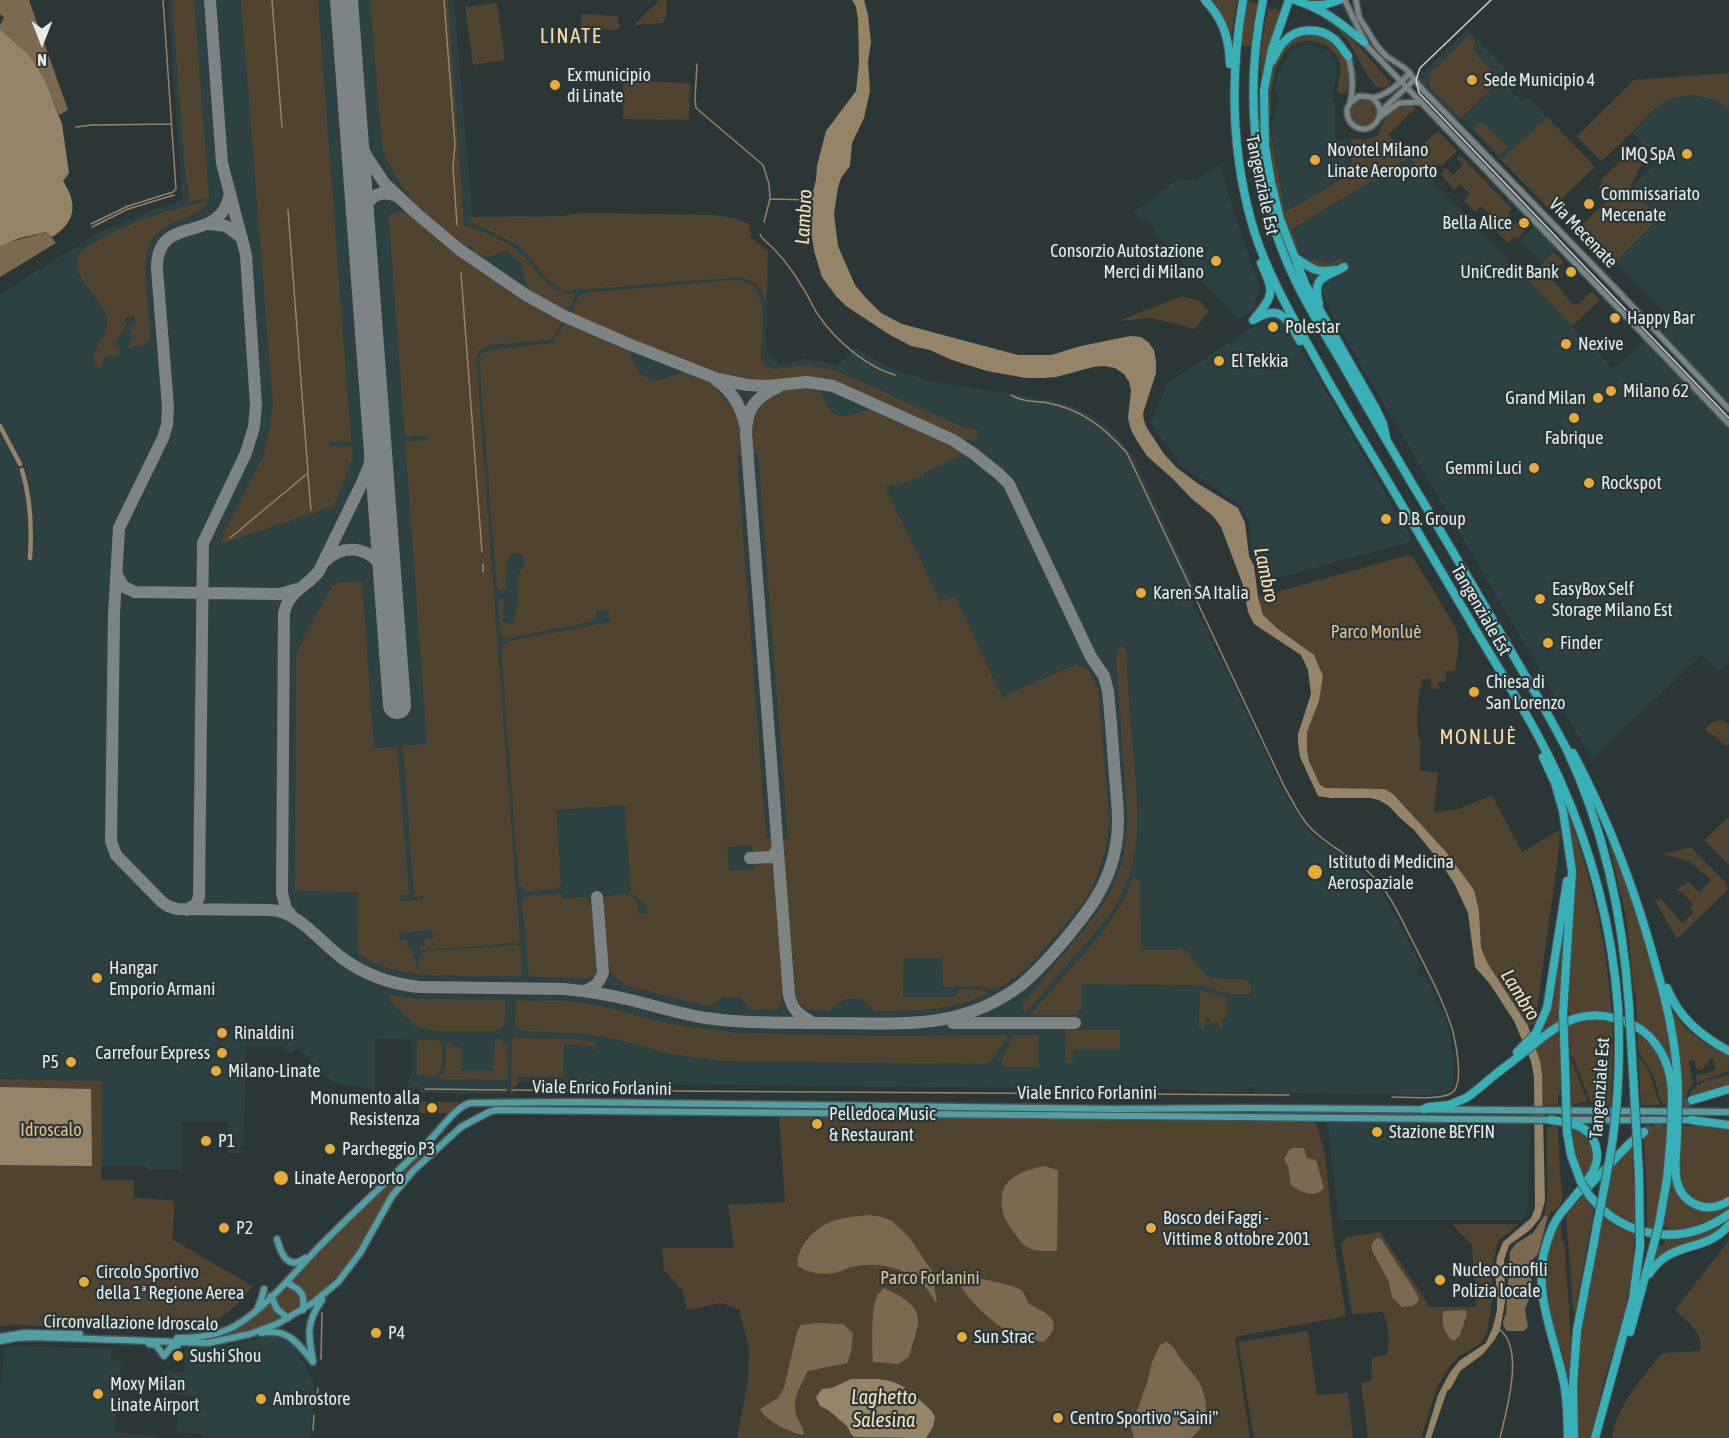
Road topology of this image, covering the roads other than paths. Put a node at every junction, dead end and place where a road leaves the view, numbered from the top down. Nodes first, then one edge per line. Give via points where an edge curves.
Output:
1 (1205, 0) edge
2 (1243, 0) edge
3 (1289, 0) edge
4 (1294, 0) edge
5 (1324, 0) edge
6 (1342, 0) edge
7 (1355, 0) edge
8 (1262, 2) edge
9 (1310, 3) edge
10 (1364, 42) junction
11 (1348, 56) joint
12 (1268, 67) junction
13 (1410, 73) junction
14 (1415, 79) junction
15 (1401, 82) junction
16 (1406, 87) junction
17 (1373, 98) junction
18 (1233, 102) junction
19 (1421, 102) junction
20 (1350, 103) junction
21 (1380, 115) junction
22 (1253, 227) junction
23 (1294, 256) junction
24 (1321, 312) junction
25 (1325, 377) junction
26 (1729, 409) edge
27 (1729, 424) edge
28 (1388, 444) junction
29 (1514, 696) junction
30 (1543, 706) junction
31 (1569, 855) junction
32 (1654, 956) junction
33 (1535, 1039) junction
34 (1729, 1051) edge
35 (1729, 1089) edge
36 (1675, 1096) junction
37 (1692, 1100) tunnel mouth
38 (1424, 1109) junction
39 (489, 1112) joint
40 (1729, 1112) edge
41 (451, 1117) joint
42 (1549, 1120) junction
43 (1691, 1120) joint
44 (1729, 1123) edge
45 (1644, 1132) tunnel mouth
46 (1674, 1134) junction
47 (430, 1140) junction
48 (437, 1149) junction
49 (1729, 1201) edge
50 (1729, 1214) edge
51 (1729, 1225) edge
52 (1550, 1235) junction
53 (277, 1239) dead end
54 (320, 1246) junction
55 (286, 1282) junction
56 (1643, 1286) junction
57 (264, 1289) dead end
58 (326, 1294) junction
59 (271, 1296) junction
60 (303, 1310) junction
61 (252, 1314) junction
62 (288, 1318) junction
63 (240, 1337) junction
64 (0, 1339) edge
65 (125, 1340) junction
66 (208, 1343) junction
67 (1623, 1347) junction
68 (1568, 1438) edge
69 (1574, 1438) edge
70 (1596, 1438) edge

1 - 18 highway via 1215,10 1226,33
2 - 18 highway, Tangenziale Est
3 - 12 highway
4 - 9 highway
5 - 9 highway
6 - 7 main road, Via Mecenate
6 - 9 highway via 1324,5
6 - 10 main road, Via Mecenate
7 - 13 main road, Via Mecenate via 1359,17 1377,46
8 - 28 highway, Tangenziale Est via 1253,102 1265,195 1295,278
9 - 10 highway
10 - 15 main road, Via Mecenate
11 - 12 highway via 1328,34 1312,30 1284,41
11 - 20 main road via 1352,73
12 - 23 highway via 1264,90 1266,155 1280,219
13 - 14 main road, Via Mecenate
13 - 15 main road
14 - 16 main road
14 - 26 main road, Via Mecenate
15 - 16 main road, Via Mecenate
15 - 17 main road via 1385,95
16 - 19 main road, Via Mecenate
16 - 21 main road
17 - 20 main road via 1359,96
17 - 21 main road
18 - 22 highway, Tangenziale Est via 1237,153
19 - 21 main road via 1399,103
19 - 27 main road, Via Mecenate
20 - 21 main road via 1347,116 1356,127 1368,128 1376,124
22 - 25 highway, Tangenziale Est via 1283,300
22 - 25 highway via 1252,238 1270,289 1268,301 1253,320 1272,312 1283,316
23 - 24 highway
23 - 24 highway via 1319,271 1344,267 1318,283
24 - 28 highway via 1376,409
25 - 29 highway, Tangenziale Est
28 - 30 highway, Tangenziale Est
29 - 31 highway via 1560,799
29 - 69 highway, Tangenziale Est, bridge via 1558,777 1584,840 1604,910 1618,1007 1616,1118 1577,1330
30 - 32 highway via 1554,717 1602,813 1634,891
30 - 67 highway, Tangenziale Est, bridge via 1590,806 1607,860 1622,937 1640,1174 1640,1246
31 - 33 highway via 1549,999
31 - 50 highway, bridge via 1572,886 1563,1014 1567,1132 1581,1182 1605,1212 1654,1234 1695,1231
32 - 34 highway via 1683,1017
32 - 36 highway via 1672,1031 1677,1071
33 - 36 highway via 1582,1017 1604,1016 1626,1022 1645,1033 1657,1047 1670,1073
33 - 38 highway via 1461,1101
35 - 37 highway
36 - 46 highway, bridge
38 - 40 main road, Viale Enrico Forlanini
38 - 41 main road, Viale Enrico Forlanini via 499,1102 468,1103
39 - 42 main road, Viale Enrico Forlanini via 503,1109
39 - 48 main road, Circonvallazione Idroscalo via 461,1127
41 - 47 main road, Circonvallazione Idroscalo
42 - 43 main road, Viale Enrico Forlanini
42 - 52 highway via 1582,1127 1593,1138 1598,1158 1594,1171 1562,1210
43 - 44 highway
45 - 52 highway via 1570,1204
46 - 49 highway via 1675,1177 1683,1195 1704,1207
46 - 56 highway, bridge via 1659,1224
47 - 48 main road via 438,1141
47 - 54 main road, Circonvallazione Idroscalo
48 - 58 main road, Circonvallazione Idroscalo via 392,1196 356,1259
51 - 56 highway via 1710,1240 1667,1254
52 - 68 highway via 1542,1262 1542,1296 1565,1388
53 - 54 main road via 283,1257 292,1262 302,1261
54 - 55 main road, Circonvallazione Idroscalo
55 - 59 main road, Circonvallazione Idroscalo
55 - 60 main road via 302,1294
56 - 67 highway
57 - 61 main road
58 - 60 main road, Circonvallazione Idroscalo
58 - 63 main road via 310,1324 313,1362 297,1342 281,1333
59 - 61 main road, Circonvallazione Idroscalo
59 - 62 main road via 277,1310
60 - 62 main road, Circonvallazione Idroscalo
61 - 64 main road, Circonvallazione Idroscalo via 230,1328 199,1338 36,1332
62 - 63 main road, Circonvallazione Idroscalo
63 - 66 main road, Circonvallazione Idroscalo
64 - 65 main road, Circonvallazione Idroscalo
65 - 66 main road, Circonvallazione Idroscalo
65 - 66 main road via 155,1344 164,1356 175,1345
67 - 70 highway, Tangenziale Est via 1610,1380

